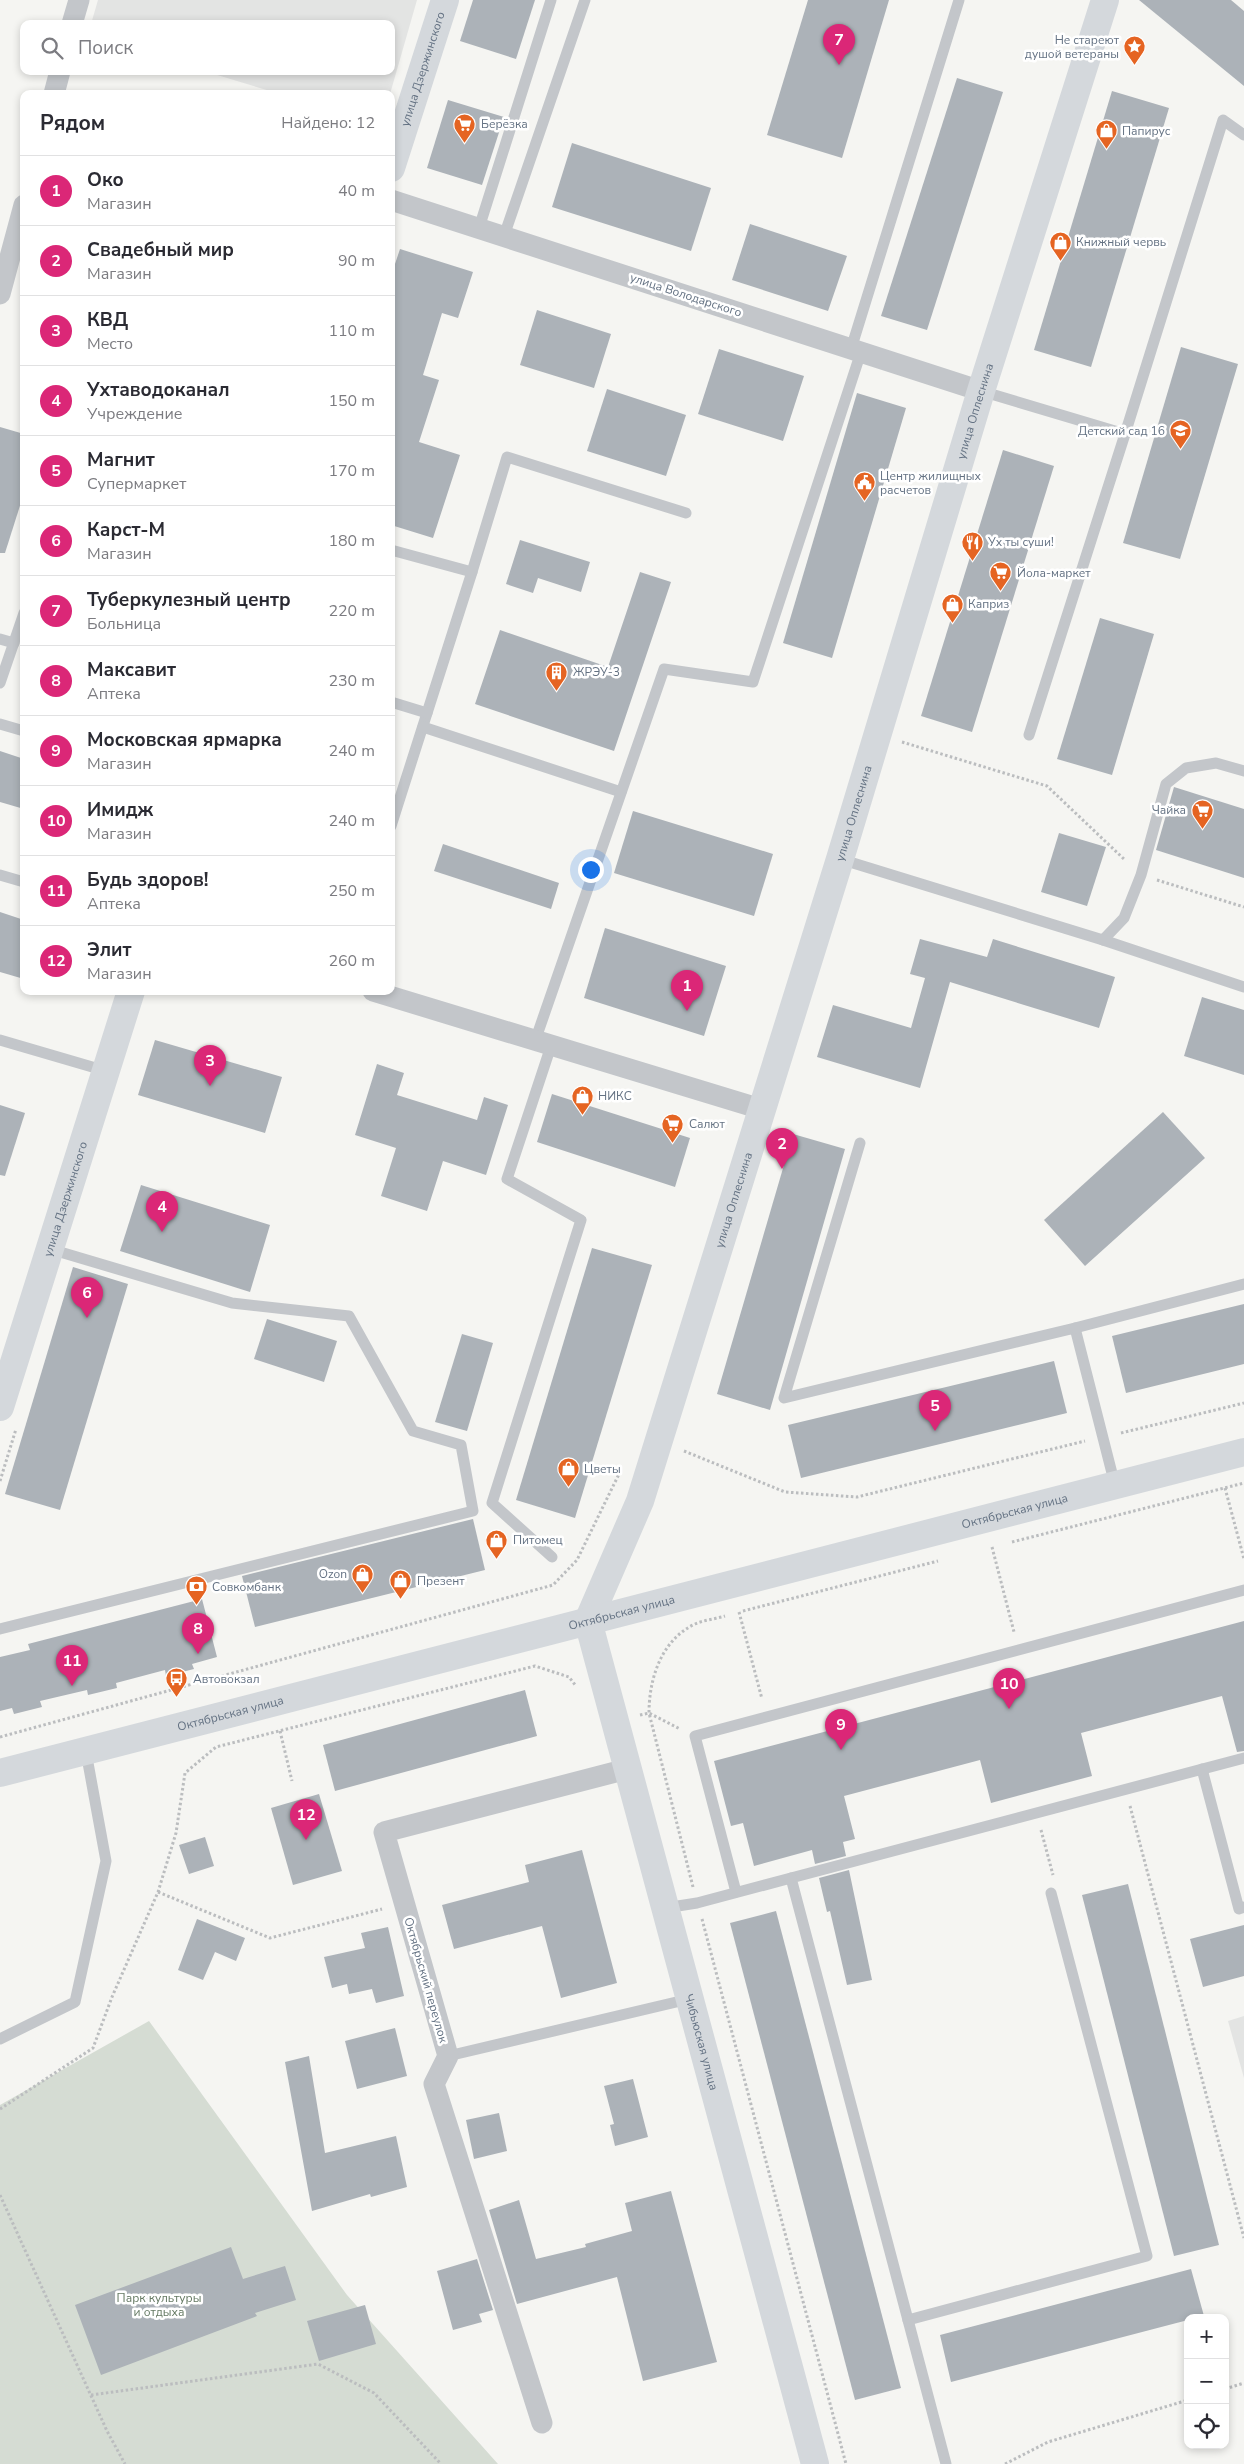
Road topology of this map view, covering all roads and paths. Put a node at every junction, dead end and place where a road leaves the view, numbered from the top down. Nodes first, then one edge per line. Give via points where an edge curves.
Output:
1 (79, 0) edge
2 (444, 0) edge
3 (551, 0) edge
4 (585, 0) edge
5 (959, 0) edge
6 (1105, 0) edge
7 (73, 20) edge
8 (59, 75) edge
9 (55, 90) edge
10 (1244, 135) edge
11 (395, 155) edge
12 (395, 201) edge
13 (20, 214) edge
14 (479, 228) junction
15 (504, 236) junction
16 (7, 243) edge
17 (0, 294) edge
18 (856, 350) junction
19 (981, 391) junction
20 (1125, 434) junction
21 (686, 513) dead end
22 (395, 551) edge
23 (472, 572) junction
24 (20, 625) edge
25 (0, 639) edge
26 (14, 643) junction
27 (0, 683) edge
28 (395, 703) edge
29 (427, 713) junction
30 (0, 724) edge
31 (422, 727) junction
32 (20, 731) edge
33 (1029, 735) dead end
34 (895, 740) dead end
35 (1244, 771) edge
36 (622, 792) junction
37 (395, 813) edge
38 (840, 859) junction
39 (0, 875) edge
40 (1141, 875) junction
41 (20, 881) edge
42 (1244, 907) edge
43 (1103, 940) junction
44 (1244, 987) edge
45 (130, 995) edge
46 (385, 995) edge
47 (0, 1040) edge
48 (543, 1043) junction
49 (106, 1071) junction
50 (761, 1109) junction
51 (860, 1143) dead end
52 (50, 1249) junction
53 (1244, 1284) edge
54 (1075, 1328) junction
55 (1244, 1403) edge
56 (0, 1404) edge
57 (1102, 1437) junction
58 (1244, 1452) edge
59 (692, 1454) dead end
60 (620, 1472) dead end
61 (1244, 1483) edge
62 (1115, 1486) junction
63 (1225, 1488) junction
64 (1010, 1542) dead end
65 (1001, 1545) dead end
66 (992, 1547) junction
67 (982, 1550) dead end
68 (552, 1557) dead end
69 (944, 1559) dead end
70 (1244, 1559) edge
71 (1244, 1590) edge
72 (739, 1612) junction
73 (588, 1621) junction
74 (0, 1629) edge
75 (1019, 1650) junction
76 (581, 1692) dead end
77 (649, 1713) junction
78 (767, 1717) junction
79 (280, 1731) junction
80 (1, 1736) edge
81 (695, 1736) junction
82 (86, 1752) junction
83 (1244, 1758) edge
84 (627, 1769) junction
85 (1202, 1769) junction
86 (0, 1773) edge
87 (292, 1780) dead end
88 (1125, 1789) junction
89 (1036, 1813) junction
90 (791, 1878) junction
91 (158, 1892) junction
92 (736, 1892) junction
93 (1051, 1893) joint
94 (404, 1903) junction
95 (697, 1903) junction
96 (665, 1908) junction
97 (1244, 1908) edge
98 (690, 1999) junction
99 (0, 2039) edge
100 (448, 2056) junction
101 (0, 2109) edge
102 (0, 2195) edge
103 (1244, 2238) edge
104 (908, 2320) junction
105 (1244, 2383) edge
106 (1229, 2388) edge
107 (91, 2395) junction
108 (1184, 2401) edge
109 (542, 2423) dead end
110 (125, 2464) edge
111 (441, 2464) edge
112 (816, 2464) edge
113 (846, 2464) edge
114 (946, 2464) edge
115 (1005, 2464) edge

1 - 7 street
2 - 11 street, улица Дзержинского
3 - 14 lane
4 - 15 lane
5 - 18 lane
6 - 19 street, улица Оплеснина
8 - 9 street
10 - 20 lane via 1223,120
12 - 14 street, улица Володарского
13 - 16 street
14 - 15 street, улица Володарского
15 - 18 street, улица Володарского
16 - 17 street
18 - 19 street, улица Володарского
18 - 36 lane via 753,682 664,669
19 - 20 lane
19 - 38 street, улица Оплеснина
20 - 33 lane
21 - 23 lane via 508,457
22 - 23 lane
23 - 29 lane
24 - 26 lane
25 - 26 lane
26 - 27 lane
28 - 29 lane
29 - 31 lane
30 - 32 lane
31 - 36 lane
31 - 37 lane
34 - 40 path via 1047,786
35 - 40 lane via 1216,763 1186,768 1166,784
36 - 48 lane
38 - 43 lane
38 - 50 street, улица Оплеснина
39 - 41 lane
40 - 42 path
40 - 43 lane via 1124,918
43 - 44 lane
45 - 49 street, улица Дзержинского
46 - 48 street
47 - 49 lane
48 - 50 street
48 - 68 lane via 508,1179 581,1220 492,1503
49 - 52 street, улица Дзержинского
50 - 73 street, улица Оплеснина via 640,1501
51 - 54 lane via 784,1398
52 - 56 street, улица Дзержинского
52 - 74 lane via 232,1303 349,1316 413,1431 461,1445 473,1510
53 - 54 lane
54 - 57 lane
55 - 57 path
57 - 59 path via 857,1497 785,1492
57 - 62 lane
58 - 62 street, Октябрьская улица
60 - 80 path via 577,1560 553,1585
61 - 63 path
62 - 73 street, Октябрьская улица
63 - 64 path
63 - 70 path
65 - 66 path
66 - 67 path
66 - 75 path
69 - 72 path
71 - 75 lane
72 - 77 path via 694,1624 674,1640 661,1657 651,1679
72 - 78 path
73 - 82 street, Октябрьская улица
73 - 84 street, Чибьюская улица
75 - 78 lane
76 - 79 path via 569,1676 536,1666
77 - 81 path
77 - 95 path
78 - 81 lane
79 - 87 path
79 - 91 path via 216,1748 185,1773 176,1833
81 - 92 lane
82 - 86 street, Октябрьская улица
82 - 99 lane via 106,1861 75,2002
83 - 85 lane
84 - 94 street, Октябрьский переулок via 384,1832
84 - 96 street, Чибьюская улица
85 - 88 lane
85 - 97 lane via 1239,1909
88 - 89 lane
88 - 103 path
89 - 90 lane
89 - 93 path via 1053,1873
90 - 92 lane
90 - 104 lane
91 - 94 path via 270,1938
91 - 101 path via 93,2048
92 - 95 lane
93 - 104 lane via 1147,2256
94 - 100 street, Октябрьский переулок
95 - 96 lane
95 - 113 path
96 - 98 street, Чибьюская улица
98 - 100 lane
98 - 112 street, Чибьюская улица
100 - 109 street, Октябрьский переулок via 434,2084
102 - 107 path
104 - 114 lane
105 - 106 path
107 - 110 path
107 - 111 path via 318,2364 374,2393
108 - 115 path via 1048,2442

